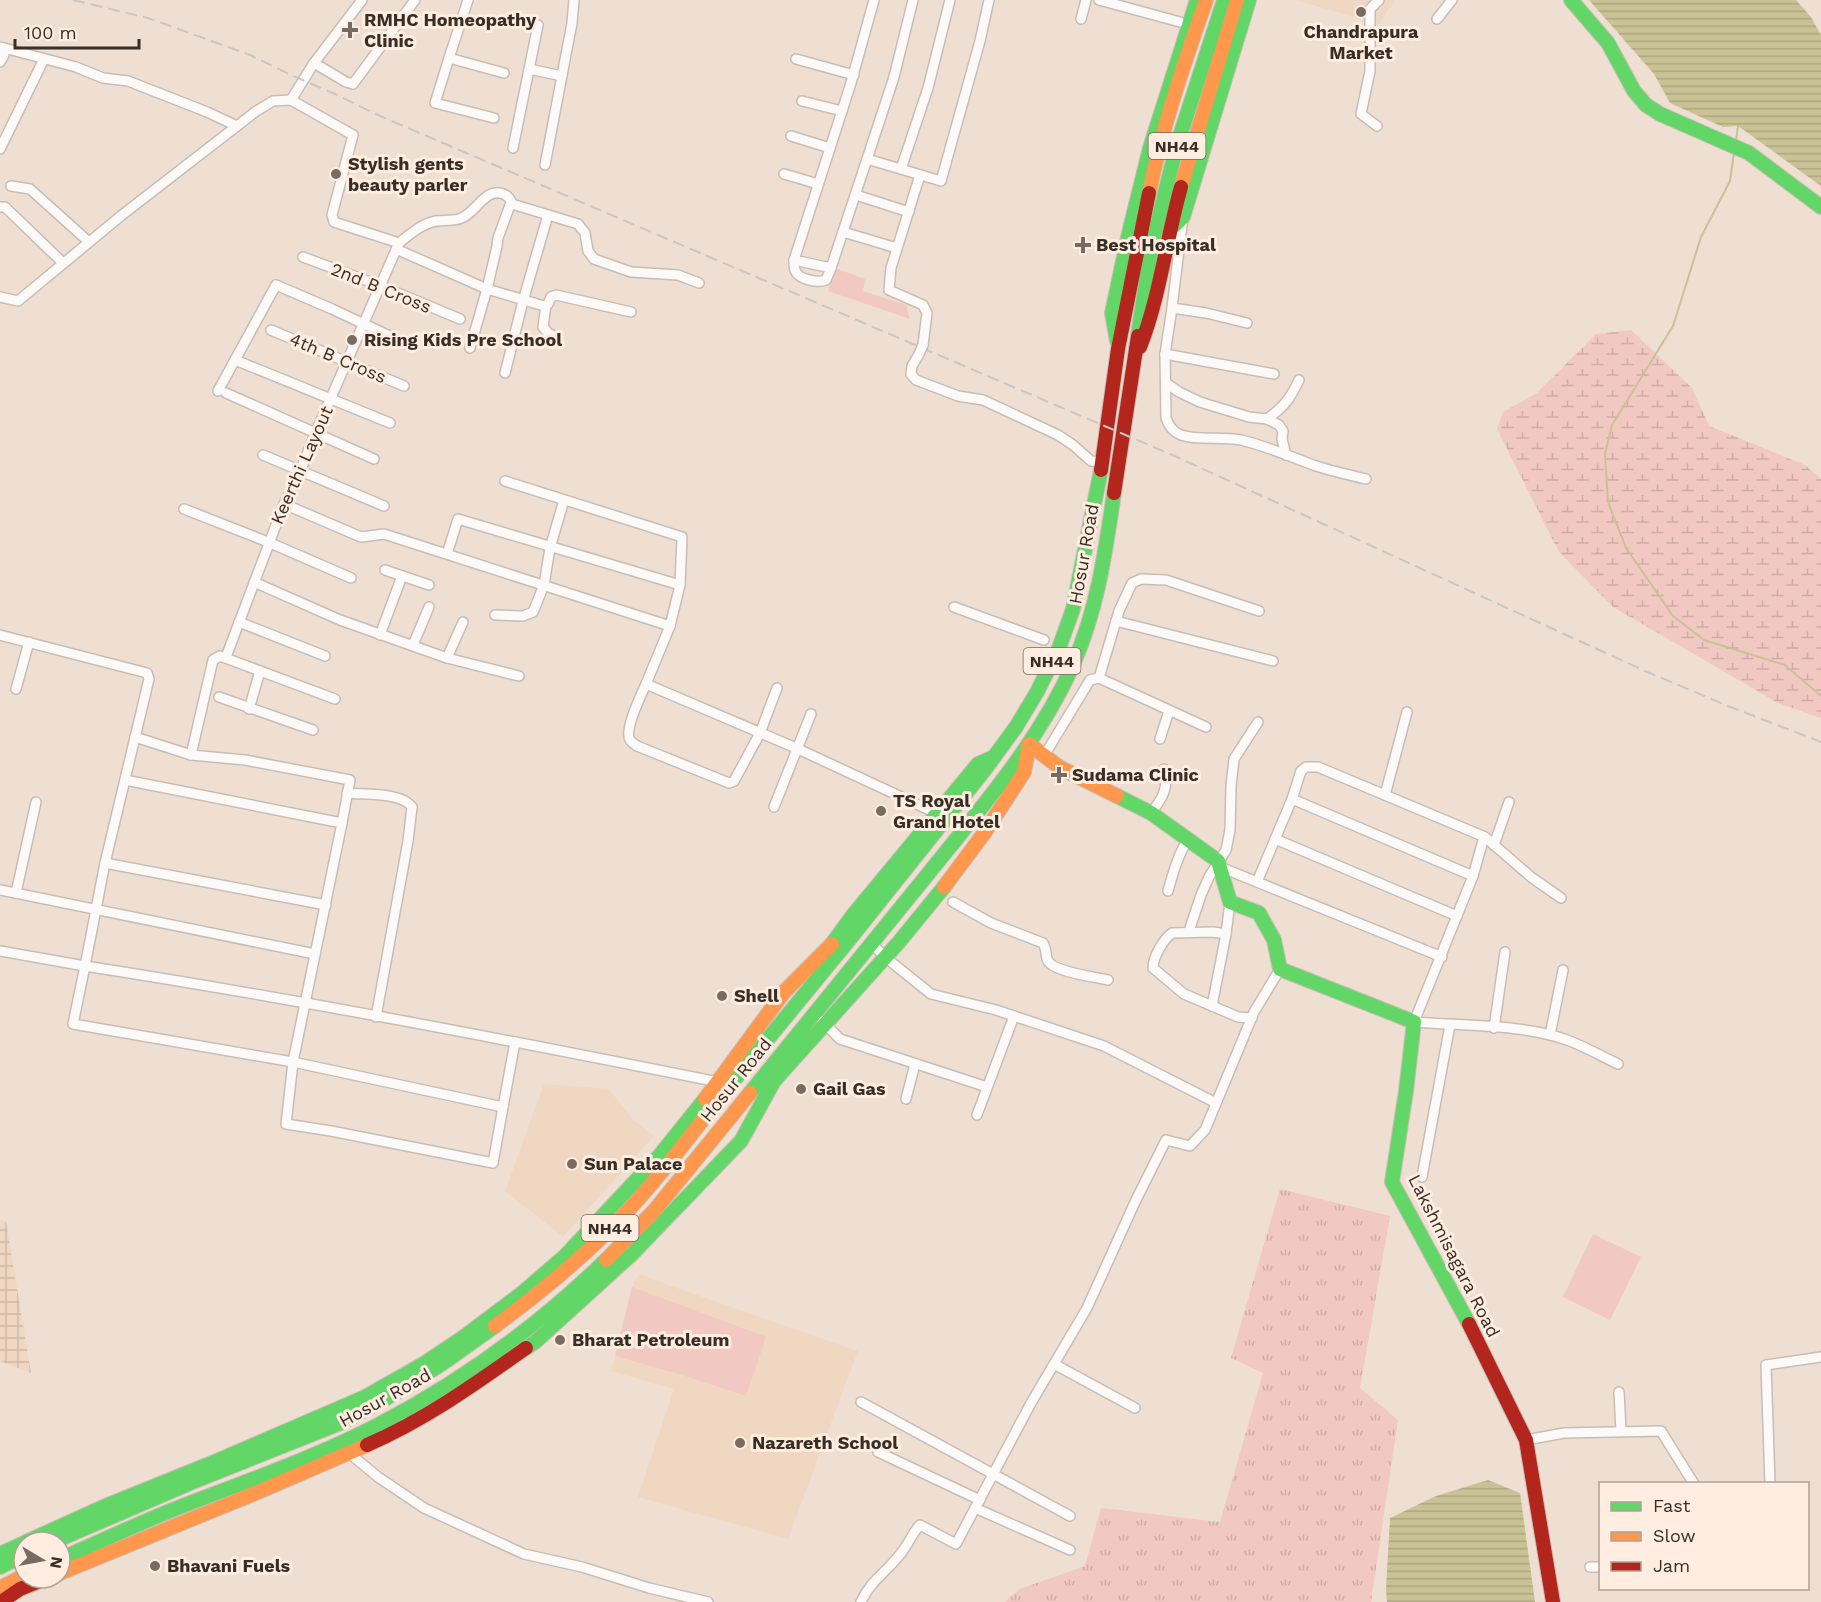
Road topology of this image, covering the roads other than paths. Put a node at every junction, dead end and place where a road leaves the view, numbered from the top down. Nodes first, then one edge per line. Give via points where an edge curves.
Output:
1 (362, 0) edge
2 (416, 0) edge
3 (468, 0) edge
4 (574, 0) edge
5 (874, 0) edge
6 (913, 0) edge
7 (950, 0) edge
8 (989, 0) edge
9 (1086, 0) edge
10 (1099, 0) edge
11 (1187, 0) edge
12 (1197, 0) edge
13 (1206, 0) edge
14 (1224, 0) edge
15 (1237, 0) edge
16 (1249, 0) edge
17 (1379, 0) edge
18 (1452, 0) edge
19 (1570, 0) edge
20 (1081, 19) dead end
21 (1437, 19) dead end
22 (1180, 22) junction
23 (538, 25) dead end
24 (2, 48) edge
25 (449, 58) junction
26 (44, 59) junction
27 (796, 59) dead end
28 (0, 62) edge
29 (314, 63) junction
30 (529, 69) junction
31 (504, 73) dead end
32 (854, 75) junction
33 (562, 76) junction
34 (291, 100) junction
35 (802, 101) dead end
36 (842, 111) junction
37 (494, 118) dead end
38 (237, 126) junction
39 (1377, 126) dead end
40 (791, 136) dead end
41 (513, 148) dead end
42 (830, 148) junction
43 (0, 149) edge
44 (867, 159) junction
45 (545, 165) dead end
46 (902, 169) junction
47 (784, 174) dead end
48 (921, 175) junction
49 (1143, 176) junction
50 (818, 184) junction
51 (11, 186) dead end
52 (856, 195) junction
53 (512, 204) junction
54 (0, 207) edge
55 (1821, 207) edge
56 (909, 212) junction
57 (548, 215) junction
58 (1183, 217) junction
59 (1169, 231) junction
60 (843, 232) junction
61 (89, 242) junction
62 (398, 246) junction
63 (897, 248) junction
64 (303, 256) dead end
65 (794, 260) junction
66 (63, 263) junction
67 (831, 268) junction
68 (699, 283) dead end
69 (381, 286) junction
70 (487, 289) junction
71 (1136, 294) junction
72 (0, 297) edge
73 (523, 300) junction
74 (546, 305) junction
75 (1172, 308) junction
76 (631, 312) dead end
77 (460, 319) dead end
78 (363, 323) junction
79 (1247, 323) dead end
80 (271, 330) dead end
81 (555, 336) dead end
82 (411, 346) dead end
83 (470, 348) dead end
84 (1118, 350) junction
85 (1165, 354) junction
86 (1135, 357) junction
87 (235, 360) junction
88 (347, 361) junction
89 (505, 373) dead end
90 (1274, 374) dead end
91 (1299, 380) dead end
92 (1167, 383) junction
93 (404, 386) dead end
94 (331, 399) junction
95 (1267, 419) junction
96 (390, 423) dead end
97 (315, 434) junction
98 (1286, 454) junction
99 (262, 455) dead end
100 (374, 459) dead end
101 (1102, 462) junction
102 (300, 472) junction
103 (1366, 479) dead end
104 (505, 481) dead end
105 (564, 500) junction
106 (284, 504) junction
107 (384, 506) dead end
108 (184, 509) dead end
109 (268, 542) junction
110 (550, 548) junction
111 (447, 554) junction
112 (385, 570) dead end
113 (402, 576) junction
114 (351, 578) dead end
115 (254, 582) junction
116 (429, 585) dead end
117 (544, 585) junction
118 (680, 585) junction
119 (429, 607) dead end
120 (954, 607) dead end
121 (1259, 611) dead end
122 (495, 615) dead end
123 (1116, 621) junction
124 (239, 622) junction
125 (464, 622) dead end
126 (670, 626) junction
127 (380, 634) junction
128 (0, 635) edge
129 (1044, 640) dead end
130 (29, 642) junction
131 (413, 645) junction
132 (325, 656) dead end
133 (226, 657) junction
134 (447, 658) junction
135 (1273, 661) dead end
136 (260, 671) junction
137 (519, 676) dead end
138 (1099, 678) junction
139 (646, 684) junction
140 (777, 688) dead end
141 (16, 689) dead end
142 (219, 697) dead end
143 (335, 699) dead end
144 (249, 708) junction
145 (1169, 711) junction
146 (1407, 712) dead end
147 (811, 714) dead end
148 (1258, 722) dead end
149 (1206, 728) dead end
150 (313, 730) dead end
151 (760, 733) junction
152 (135, 737) junction
153 (1160, 739) dead end
154 (1029, 744) junction
155 (796, 748) junction
156 (191, 755) junction
157 (1044, 756) junction
158 (994, 757) junction
159 (1164, 769) dead end
160 (124, 780) junction
161 (347, 793) junction
162 (1385, 795) junction
163 (1292, 799) junction
164 (36, 802) dead end
165 (1509, 802) dead end
166 (774, 807) dead end
167 (1151, 813) junction
168 (938, 814) junction
169 (342, 823) junction
170 (1484, 837) junction
171 (1188, 839) junction
172 (1275, 839) junction
173 (1494, 845) junction
174 (105, 863) junction
175 (1219, 864) junction
176 (1473, 876) junction
177 (1257, 882) junction
178 (0, 890) edge
179 (1168, 891) dead end
180 (16, 893) junction
181 (1561, 898) dead end
182 (953, 902) dead end
183 (1230, 903) junction
184 (326, 905) junction
185 (96, 909) junction
186 (1457, 916) junction
187 (1189, 931) junction
188 (1226, 934) junction
189 (871, 943) junction
190 (0, 951) edge
191 (1505, 952) dead end
192 (315, 954) junction
193 (885, 957) junction
194 (1442, 957) junction
195 (85, 966) junction
196 (1280, 969) junction
197 (1563, 970) dead end
198 (1108, 980) dead end
199 (304, 1004) junction
200 (1212, 1006) junction
201 (813, 1013) junction
202 (1014, 1016) junction
203 (376, 1017) junction
204 (1252, 1018) junction
205 (1414, 1022) junction
206 (825, 1023) junction
207 (1450, 1025) junction
208 (1494, 1028) junction
209 (1550, 1035) junction
210 (516, 1042) junction
211 (292, 1062) junction
212 (915, 1064) junction
213 (1618, 1064) dead end
214 (718, 1082) junction
215 (987, 1087) junction
216 (906, 1099) dead end
217 (1216, 1103) junction
218 (503, 1107) junction
219 (977, 1115) dead end
220 (1422, 1177) dead end
221 (1821, 1357) edge
222 (1054, 1364) junction
223 (1619, 1392) dead end
224 (861, 1402) dead end
225 (1135, 1408) dead end
226 (1621, 1431) junction
227 (1526, 1440) junction
228 (878, 1452) dead end
229 (349, 1453) junction
230 (993, 1474) junction
231 (1693, 1482) edge
232 (1770, 1482) edge
233 (977, 1504) junction
234 (1070, 1516) dead end
235 (53, 1530) edge
236 (72, 1534) edge
237 (1070, 1550) dead end
238 (72, 1554) edge
239 (1590, 1567) dead end
240 (1599, 1567) edge
241 (72, 1568) edge
242 (19, 1590) edge
243 (1, 1602) edge
244 (708, 1602) edge
245 (861, 1602) edge
246 (1553, 1602) edge

1 - 29 street
2 - 29 street via 353,84
3 - 25 street
4 - 33 street
5 - 32 street
6 - 44 street via 894,77
7 - 46 street
8 - 48 street via 941,181
9 - 20 street
10 - 22 street
11 - 22 main road
12 - 49 main road
13 - 71 main road, NH44 via 1154,167
14 - 71 main road, NH44
15 - 59 main road
16 - 58 main road
17 - 39 street via 1370,9 1370,71 1362,114
18 - 21 street
19 - 55 main road via 1608,43 1646,105 1749,153
22 - 49 main road via 1138,163
23 - 30 street
24 - 26 street
24 - 28 street
25 - 31 street
25 - 37 street via 435,103
26 - 38 street via 103,78 128,81
26 - 43 street
27 - 32 street
29 - 34 street
30 - 33 street
30 - 41 street
32 - 36 street
33 - 45 street
34 - 38 street via 273,101
34 - 62 street via 353,135 332,215 334,222
35 - 36 street
36 - 42 street
38 - 61 street
40 - 42 street
42 - 50 street
44 - 46 street
44 - 52 street
46 - 48 street
47 - 50 street
48 - 56 street
49 - 84 main road via 1112,313
50 - 65 street
51 - 61 street via 30,189
52 - 56 street
52 - 60 street
53 - 57 street
53 - 62 street via 503,193 495,193 460,219 419,227
53 - 70 street via 498,238
54 - 66 street via 5,207
56 - 63 street
57 - 68 street via 578,224 594,259 632,272 678,275
57 - 73 street
58 - 59 main road
58 - 75 street
59 - 86 main road via 1149,326
60 - 63 street
60 - 67 street
61 - 66 street
62 - 69 street, Keerthi Layout
62 - 70 street
63 - 101 street via 889,290 923,305 927,313 921,350 912,366 911,374 916,381 958,396 983,399 1058,435 1091,461
64 - 69 street, 2nd B Cross
65 - 67 street
65 - 67 street via 796,273 821,282
66 - 72 street via 18,301
69 - 77 street, 2nd B Cross
69 - 78 street, Keerthi Layout
70 - 73 street
70 - 83 street
71 - 84 main road, NH44
71 - 86 main road, NH44
73 - 74 street
73 - 89 street
74 - 76 street via 556,295
74 - 81 street via 543,327
75 - 79 street
75 - 85 street
78 - 82 street
78 - 87 street via 276,285
78 - 88 street, Keerthi Layout
80 - 88 street, 4th B Cross
84 - 101 main road, Hosur Road / NH44
85 - 90 street
85 - 92 street
86 - 154 main road, Hosur Road / NH44 via 1096,601 1071,669
87 - 94 street
87 - 97 street via 222,392
88 - 93 street, 4th B Cross
88 - 94 street, Keerthi Layout
91 - 95 street via 1289,400
92 - 95 street via 1200,402
92 - 98 street via 1166,418 1179,434 1241,440
94 - 96 street
94 - 97 street, Keerthi Layout
95 - 98 street via 1283,431
97 - 100 street
97 - 102 street, Keerthi Layout
98 - 103 street
99 - 102 street
101 - 158 main road, Hosur Road / NH44 via 1078,590 1059,648 1037,692
102 - 106 street, Keerthi Layout
102 - 107 street
104 - 105 street
105 - 110 street
105 - 118 street via 682,537
106 - 109 street, Keerthi Layout
106 - 111 street via 361,537 384,534
108 - 109 street
109 - 114 street
109 - 115 street, Keerthi Layout
110 - 111 street via 458,519
110 - 117 street
110 - 118 street
111 - 117 street
112 - 113 street
113 - 116 street
113 - 127 street
115 - 124 street, Keerthi Layout
115 - 127 street
117 - 122 street via 532,612 524,616
117 - 126 street
118 - 126 street
119 - 131 street
120 - 129 street
121 - 123 street via 1166,580 1141,579 1132,583
123 - 135 street
123 - 138 street
124 - 132 street
124 - 133 street, Keerthi Layout
125 - 134 street
126 - 139 street
127 - 131 street
128 - 130 street
130 - 141 street
130 - 152 street via 147,673 149,679
131 - 134 street
133 - 136 street
133 - 156 street, Keerthi Layout via 213,660
134 - 137 street
136 - 143 street
136 - 144 street
138 - 145 street
138 - 157 street via 1090,680
139 - 151 street
139 - 151 street via 628,733 637,746 729,783 734,781
140 - 151 street
142 - 144 street
144 - 150 street
145 - 149 street
145 - 153 street
146 - 162 street
147 - 155 street
148 - 175 street via 1234,759 1230,830
151 - 155 street
152 - 156 street
152 - 160 street
154 - 157 main road
154 - 189 main road, Hosur Road / NH44
154 - 193 main road via 1024,772 985,832
155 - 166 street
155 - 168 street
156 - 161 street via 245,760 350,780
157 - 167 main road
158 - 168 main road via 978,764
158 - 236 main road, Hosur Road / NH44 via 650,1185 621,1218 550,1284 446,1361 343,1422
159 - 167 street via 1164,792
160 - 169 street
160 - 174 street
161 - 169 street
161 - 203 street via 400,798 412,807
162 - 163 street via 1317,767 1306,767
162 - 170 street
163 - 172 street
163 - 176 street
164 - 180 street
165 - 173 street
167 - 171 main road
168 - 214 main road via 831,944 784,992
169 - 184 street
170 - 173 street
170 - 176 street
171 - 175 main road
171 - 179 street
172 - 177 street
172 - 186 street
173 - 181 street
174 - 184 street
174 - 185 street
175 - 177 street
175 - 183 main road
175 - 187 street via 1201,895
176 - 186 street
177 - 194 street
178 - 180 street
180 - 185 street
182 - 198 street via 991,923 1043,943 1047,959 1058,969
183 - 188 street
183 - 196 main road via 1259,913 1274,940
184 - 192 street
185 - 192 street
185 - 195 street
186 - 194 street
187 - 188 street
187 - 200 street via 1167,937 1153,968 1179,992
188 - 200 street
189 - 193 street
189 - 201 main road, Hosur Road / NH44
190 - 195 street
191 - 208 street
192 - 199 street
193 - 202 street via 931,994
193 - 206 main road
194 - 205 street
195 - 199 street
195 - 211 street via 73,1024
196 - 204 street
196 - 205 main road
197 - 209 street
199 - 203 street
199 - 211 street
200 - 204 street via 1238,1017
201 - 206 street
201 - 238 main road, Hosur Road / NH44 via 636,1232 571,1293 510,1341 423,1400 363,1433
202 - 215 street
202 - 217 street via 1104,1046
203 - 210 street
204 - 217 street
205 - 207 street
205 - 227 main road, Lakshmisagara Road via 1392,1182
206 - 212 street via 840,1039
206 - 229 main road via 774,1081 741,1141 632,1254 535,1342 439,1408
207 - 208 street
207 - 220 street
208 - 209 street
209 - 213 street
210 - 214 street
210 - 218 street
211 - 218 street
211 - 218 street via 286,1124 493,1163
212 - 215 street
212 - 216 street
214 - 235 main road via 660,1155 564,1256 521,1294 443,1351 365,1397
215 - 219 street
217 - 222 street via 1205,1130 1190,1146 1166,1140 1087,1308
221 - 232 street via 1766,1365
222 - 225 street
222 - 230 street
223 - 226 street
224 - 230 street
226 - 227 street via 1564,1433
226 - 231 street via 1661,1431
227 - 246 main road, Lakshmisagara Road
228 - 233 street
229 - 241 main road
229 - 244 street via 424,1508 524,1554
230 - 233 street
230 - 234 street
233 - 237 street
233 - 245 street via 956,1544 920,1525 893,1563 873,1581
239 - 240 street
242 - 243 main road

